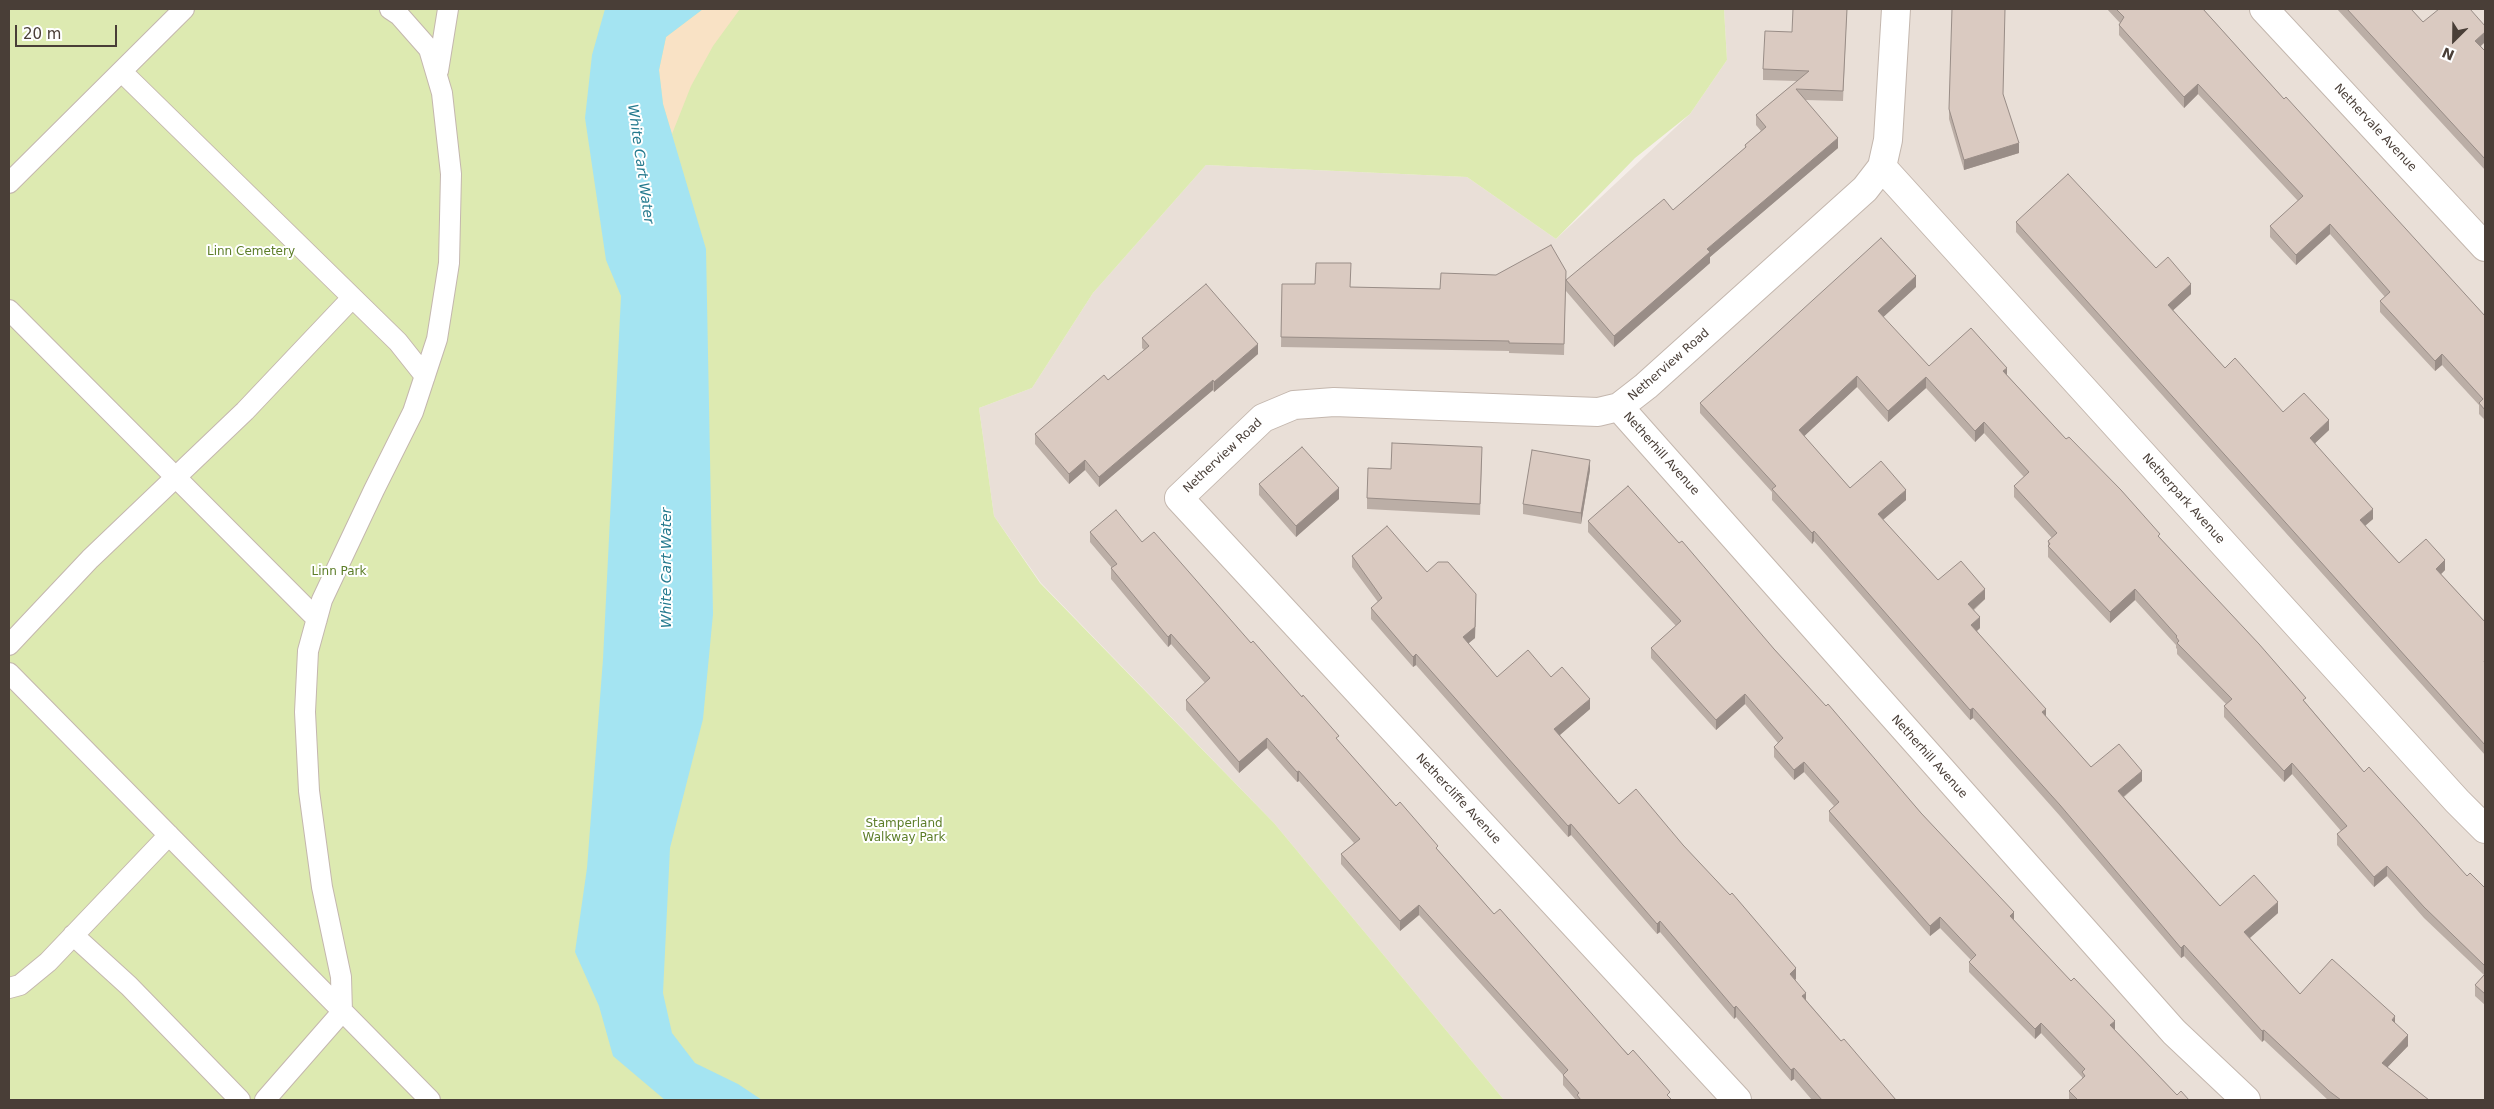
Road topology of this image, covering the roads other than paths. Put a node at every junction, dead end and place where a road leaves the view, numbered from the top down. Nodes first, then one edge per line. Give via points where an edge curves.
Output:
1 (184, 9) edge
2 (390, 9) edge
3 (448, 9) edge
4 (1896, 9) edge
5 (2264, 9) edge
6 (122, 72) junction
7 (438, 78) junction
8 (1882, 167) junction
9 (9, 183) edge
10 (2485, 248) edge
11 (352, 298) junction
12 (9, 310) edge
13 (425, 376) junction
14 (1619, 407) junction
15 (177, 477) junction
16 (1180, 498) joint
17 (317, 619) junction
18 (9, 645) edge
19 (9, 673) edge
20 (2485, 829) edge
21 (169, 835) junction
22 (73, 935) junction
23 (9, 988) edge
24 (342, 1012) junction
25 (240, 1100) edge
26 (265, 1100) edge
27 (430, 1100) edge
28 (1737, 1100) edge
29 (2246, 1100) edge

1 - 6 lane
2 - 7 lane via 399,14 429,49
3 - 7 lane
4 - 8 street, Netherview Road via 1888,140
5 - 10 street, Nethervale Avenue
6 - 9 lane
6 - 11 lane
7 - 13 lane via 450,174 449,263 438,339
8 - 14 street, Netherview Road via 1865,189
8 - 20 street, Netherpark Avenue
11 - 13 lane via 398,342
11 - 15 lane
12 - 15 lane
13 - 17 lane via 414,412 322,600
14 - 16 street, Netherview Road via 1598,412 1334,402 1294,405 1263,418
14 - 29 street, Netherhill Avenue via 2174,1032
15 - 17 lane
15 - 18 lane via 90,559
16 - 28 street, Nethercliffe Avenue
17 - 24 lane via 308,651 304,712 309,791 322,886 341,977
19 - 21 lane
21 - 22 lane
21 - 24 lane
22 - 23 lane via 48,962 20,985
22 - 25 lane via 129,986
24 - 26 lane
24 - 27 lane

